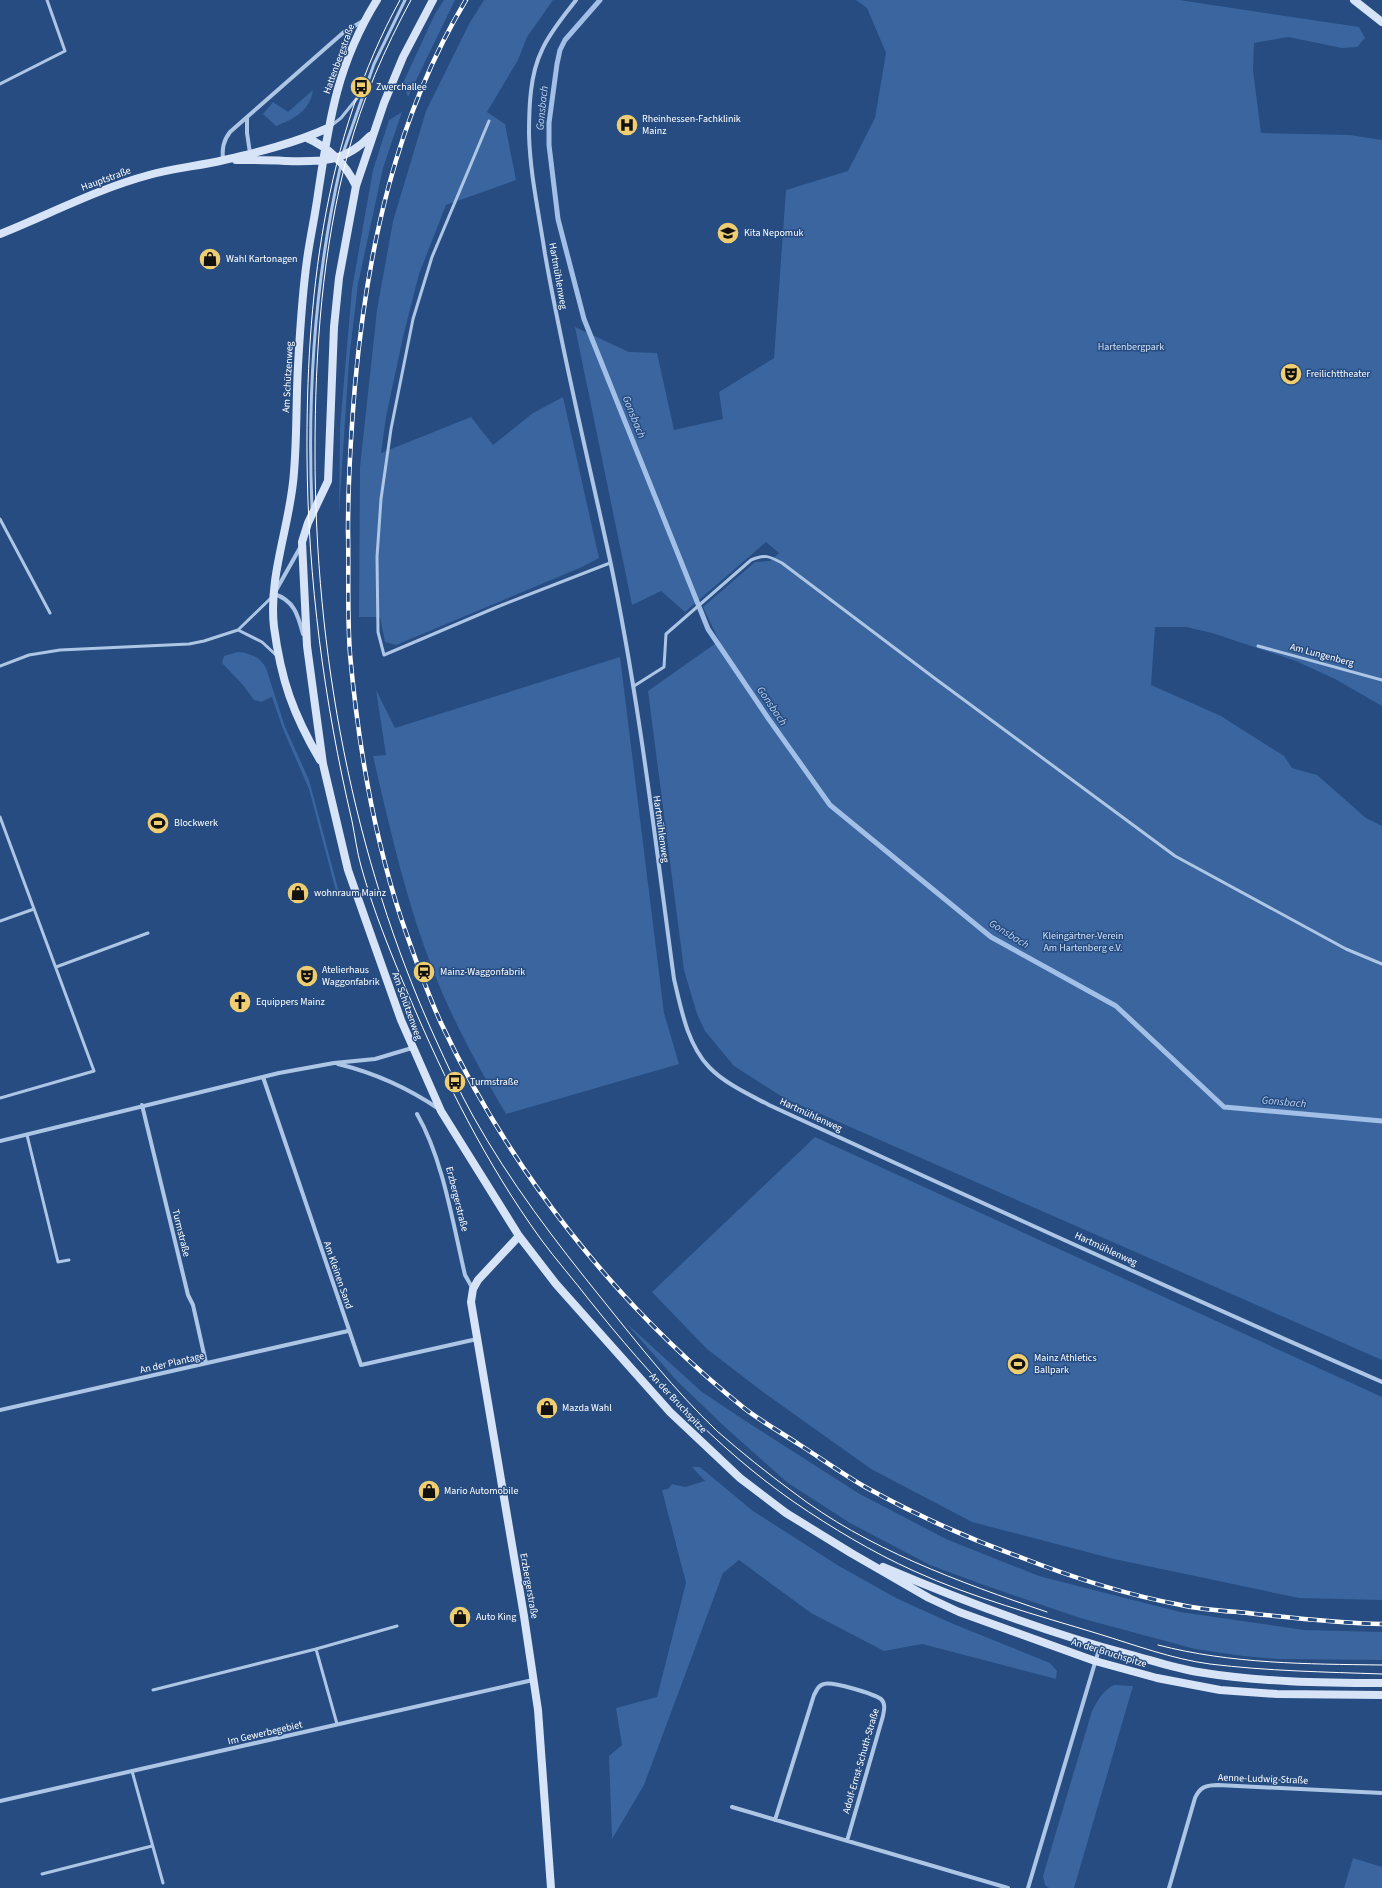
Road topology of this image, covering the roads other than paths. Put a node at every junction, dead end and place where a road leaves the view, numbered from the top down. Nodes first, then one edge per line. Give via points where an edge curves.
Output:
1 (47, 0) edge
2 (377, 0) edge
3 (406, 0) edge
4 (433, 0) edge
5 (576, 0) edge
6 (1354, 0) edge
7 (364, 20) junction
8 (1382, 22) edge
9 (0, 84) edge
10 (364, 89) junction
11 (247, 117) junction
12 (489, 121) dead end
13 (328, 128) junction
14 (372, 134) junction
15 (307, 138) junction
16 (324, 147) junction
17 (250, 153) junction
18 (341, 158) junction
19 (224, 160) junction
20 (323, 162) junction
21 (356, 186) junction
22 (0, 234) edge
23 (312, 516) junction
24 (0, 519) edge
25 (302, 542) junction
26 (610, 563) junction
27 (274, 594) junction
28 (50, 613) dead end
29 (238, 630) junction
30 (307, 646) junction
31 (1258, 646) dead end
32 (280, 660) junction
33 (0, 666) edge
34 (1382, 680) edge
35 (634, 686) junction
36 (323, 764) junction
37 (0, 817) edge
38 (34, 909) junction
39 (0, 921) edge
40 (148, 933) dead end
41 (1382, 964) edge
42 (56, 967) junction
43 (412, 1048) junction
44 (334, 1062) junction
45 (263, 1077) junction
46 (0, 1098) edge
47 (142, 1106) junction
48 (441, 1111) junction
49 (418, 1114) dead end
50 (27, 1135) junction
51 (0, 1141) edge
52 (519, 1236) junction
53 (69, 1260) dead end
54 (473, 1289) junction
55 (348, 1330) junction
56 (477, 1339) junction
57 (206, 1363) junction
58 (1382, 1382) edge
59 (0, 1410) edge
60 (851, 1553) junction
61 (397, 1626) dead end
62 (1100, 1646) junction
63 (316, 1649) junction
64 (1095, 1661) junction
65 (533, 1680) junction
66 (1382, 1683) edge
67 (153, 1690) dead end
68 (1382, 1695) edge
69 (337, 1724) junction
70 (132, 1771) junction
71 (1382, 1793) edge
72 (0, 1801) edge
73 (732, 1807) dead end
74 (775, 1820) junction
75 (847, 1841) junction
76 (152, 1846) junction
77 (42, 1874) dead end
78 (163, 1883) dead end
79 (551, 1888) edge
80 (1007, 1888) edge
81 (1028, 1888) edge
82 (1169, 1888) edge

1 - 9 lane via 65,51
2 - 7 main road, Hattenbergstraße
3 - 10 lane via 386,37
4 - 14 main road via 404,57
5 - 26 street, Hartmühlenweg via 540,52 532,88 530,140 532,173 558,323
6 - 8 main road
7 - 11 street via 344,32
7 - 13 main road, Hattenbergstraße via 337,88
10 - 13 lane via 341,118
10 - 18 lane
11 - 17 street
11 - 19 street via 225,138
12 - 26 lane via 432,257 413,319 391,429 381,499 377,557 378,632 384,655
13 - 15 main road, Hauptstraße
13 - 16 main road, Hattenbergstraße
14 - 18 main road, Hauptstraße
14 - 21 main road, Am Schützenweg
15 - 16 main road
15 - 17 main road, Hauptstraße
16 - 18 main road
16 - 20 main road, Hattenbergstraße
17 - 19 main road, Hauptstraße
18 - 20 main road, Hauptstraße
18 - 21 main road
18 - 23 lane, Am Schützenweg via 327,231 316,318 310,428
19 - 20 main road, Hauptstraße
19 - 22 main road, Hauptstraße via 172,169 126,182
20 - 27 main road, Am Schützenweg via 307,260 298,372 294,473
21 - 23 main road, Am Schützenweg via 339,278 334,327 328,481
23 - 25 main road, Am Schützenweg
24 - 28 lane
25 - 27 street, Am Schützenweg
25 - 30 main road, Am Schützenweg
26 - 35 street, Hartmühlenweg
27 - 29 lane
27 - 30 street, Am Schützenweg via 289,601 294,607
27 - 32 main road, Am Schützenweg via 274,627
29 - 32 lane via 262,642
29 - 33 lane via 189,644 60,650 29,655
30 - 36 main road, Am Schützenweg
31 - 34 lane, Am Lungenberg
32 - 36 main road, Am Schützenweg via 294,711
35 - 41 lane via 664,667 666,634 751,560 761,556 771,557 1176,856 1346,949
35 - 58 street, Hartmühlenweg via 674,979 684,1020 696,1049 709,1067 736,1087 769,1105 1158,1283
36 - 43 main road, Am Schützenweg via 348,870
37 - 38 lane
38 - 39 lane
38 - 42 lane
40 - 42 lane
42 - 46 lane via 94,1071
43 - 44 street via 375,1059
43 - 48 main road, Am Schützenweg
44 - 45 street
44 - 48 street via 394,1083
45 - 47 street
45 - 55 street, Am Kleinen Sand
47 - 50 street
47 - 57 street, Turmstraße
48 - 52 main road, Am Schützenweg
49 - 54 street, Erzbergerstraße via 440,1170 465,1275
50 - 51 street
50 - 53 lane via 58,1262
52 - 54 main road via 478,1280
52 - 60 main road, An der Bruchspitze via 576,1306 699,1441 740,1478 786,1512
54 - 56 main road, Erzbergerstraße via 471,1302
55 - 56 street, Am Kleinen Sand via 361,1365
55 - 57 street, An der Plantage
56 - 65 main road, Erzbergerstraße
57 - 59 street, An der Plantage
60 - 62 main road, An der Bruchspitze via 976,1606
60 - 64 main road, An der Bruchspitze via 929,1598 959,1612
61 - 63 lane
62 - 64 street
62 - 66 main road, An der Bruchspitze via 1175,1666 1222,1675 1305,1682
63 - 67 lane
63 - 69 lane
64 - 68 main road, An der Bruchspitze via 1157,1678 1220,1690 1277,1694
64 - 81 street
65 - 69 street, Im Gewerbegebiet
65 - 79 main road, Erzbergerstraße via 540,1732
69 - 70 street, Im Gewerbegebiet
70 - 72 street, Im Gewerbegebiet
70 - 76 lane
71 - 82 street, Aenne-Ludwig-Straße via 1218,1785 1204,1787 1194,1798
73 - 74 street
74 - 75 street
74 - 75 street, Adolf-Ernst-Schuth-Straße via 818,1687 825,1683 833,1684 875,1696 882,1700 885,1706
75 - 80 street
76 - 77 lane
76 - 78 lane

